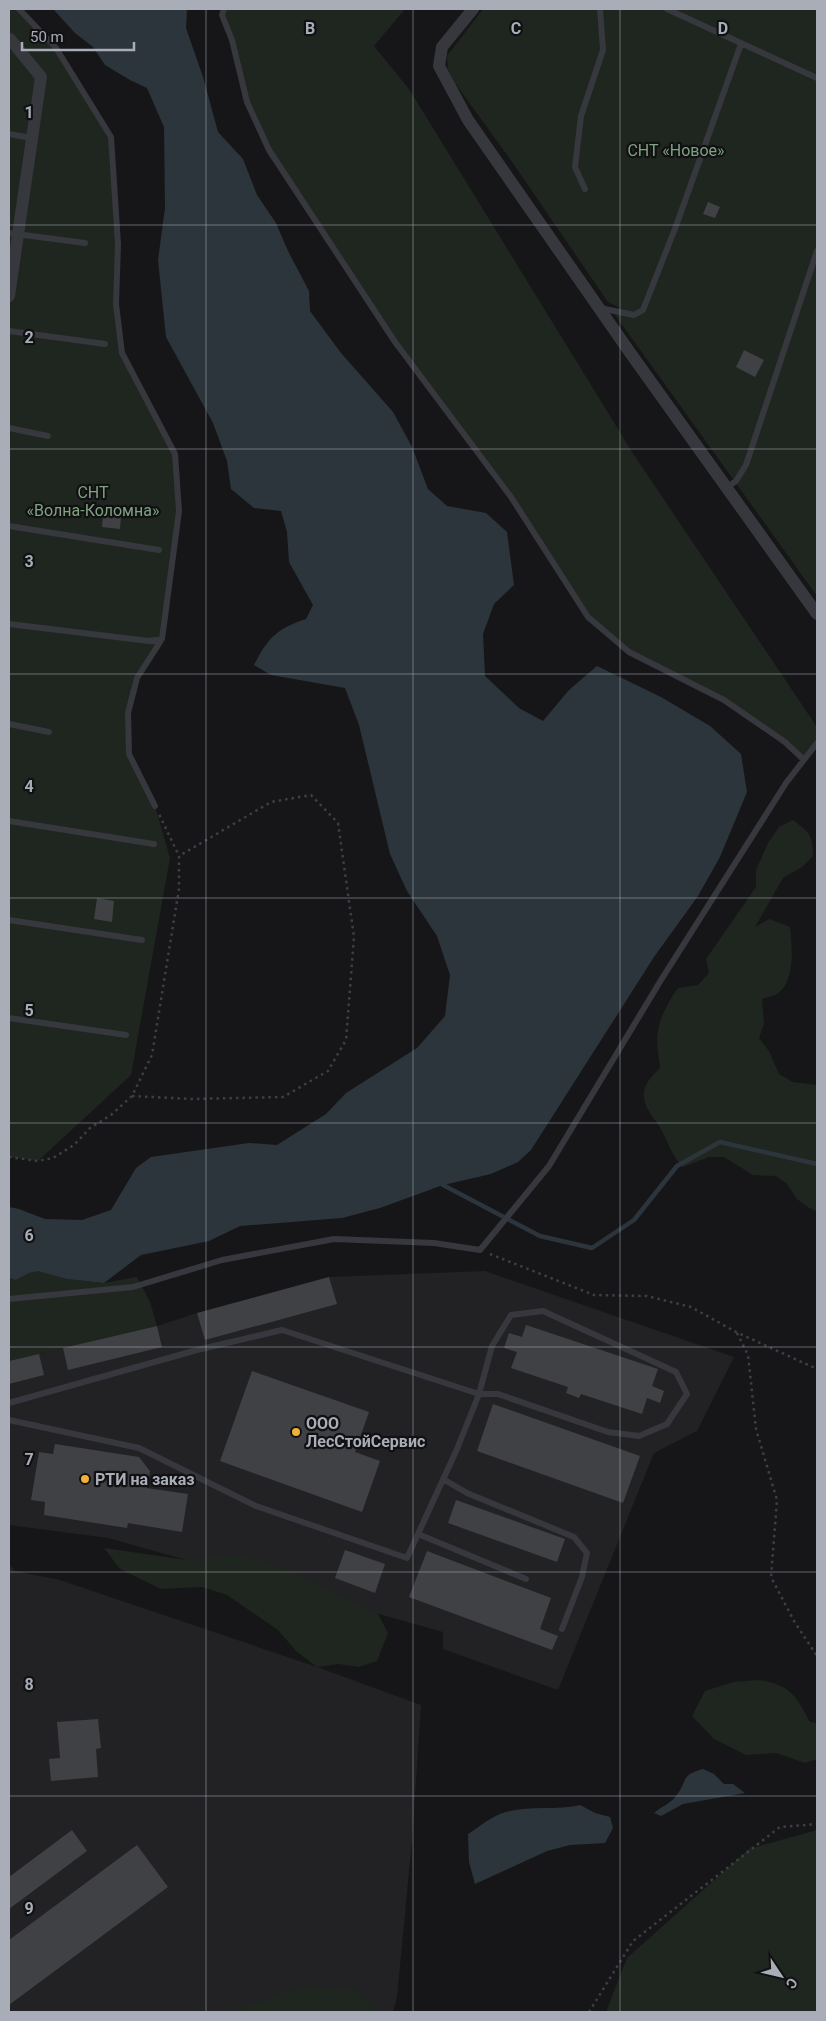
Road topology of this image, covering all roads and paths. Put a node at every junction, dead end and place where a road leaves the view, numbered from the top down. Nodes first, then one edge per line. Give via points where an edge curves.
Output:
1 (19, 9) edge
2 (224, 9) edge
3 (473, 9) edge
4 (600, 9) edge
5 (667, 9) edge
6 (9, 38) edge
7 (741, 44) junction
8 (817, 78) edge
9 (9, 134) edge
10 (32, 138) junction
11 (585, 189) dead end
12 (13, 234) edge
13 (85, 243) dead end
14 (817, 252) edge
15 (9, 296) edge
16 (599, 308) junction
17 (9, 331) edge
18 (105, 344) dead end
19 (9, 428) edge
20 (48, 436) dead end
21 (726, 488) junction
22 (9, 526) edge
23 (160, 550) dead end
24 (817, 614) edge
25 (9, 624) edge
26 (162, 639) junction
27 (9, 724) edge
28 (49, 732) dead end
29 (817, 743) edge
30 (803, 760) junction
31 (155, 806) joint
32 (9, 821) edge
33 (154, 844) dead end
34 (179, 856) junction
35 (9, 920) edge
36 (142, 940) dead end
37 (9, 1018) edge
38 (126, 1035) dead end
39 (132, 1096) junction
40 (9, 1158) edge
41 (480, 1250) junction
42 (9, 1299) edge
43 (736, 1332) junction
44 (817, 1369) edge
45 (479, 1394) junction
46 (9, 1403) edge
47 (9, 1420) edge
48 (443, 1480) junction
49 (418, 1534) junction
50 (526, 1579) dead end
51 (562, 1629) dead end
52 (817, 1656) edge
53 (817, 1824) edge
54 (589, 2012) edge

1 - 26 lane via 56,48 111,137 118,244 116,304 122,353 175,454 179,511
2 - 30 lane via 222,15 232,40 247,102 269,150 395,342 511,498 588,617 629,652 724,700 785,742
3 - 16 street via 442,47 439,66 468,120
4 - 11 lane via 603,50 581,116 575,167
5 - 7 lane
6 - 10 street via 41,77
7 - 8 lane
7 - 16 lane via 644,310 634,315
9 - 10 lane
10 - 12 street
12 - 13 lane
12 - 15 street
14 - 21 lane via 746,465 736,481
16 - 21 street
17 - 18 lane
19 - 20 lane
21 - 24 street
22 - 23 lane
25 - 26 lane via 149,641
26 - 31 lane via 137,678 128,713 130,754
27 - 28 lane
29 - 30 lane
30 - 41 lane via 661,980 549,1166
31 - 34 path
32 - 33 lane
34 - 39 path via 179,889 152,1055
34 - 39 path via 271,802 311,795 338,823 354,937 346,1040 328,1071 283,1097 192,1099
35 - 36 lane
37 - 38 lane
39 - 40 path via 90,1128 74,1145 53,1158 38,1161
41 - 42 lane via 434,1242 334,1239 222,1260 133,1287
41 - 43 path via 594,1295 647,1296 690,1306
43 - 44 path
43 - 52 path via 748,1355 756,1429 777,1500 771,1577
45 - 45 lane via 492,1346 512,1315 543,1311 676,1372 687,1394 667,1424 639,1436 608,1432 498,1394
45 - 46 lane via 282,1330 197,1350
45 - 48 lane
47 - 49 lane via 139,1448 256,1506 407,1558
48 - 49 lane
48 - 51 lane via 574,1537 587,1553 582,1577
49 - 50 lane
53 - 54 path via 780,1827 632,1942

